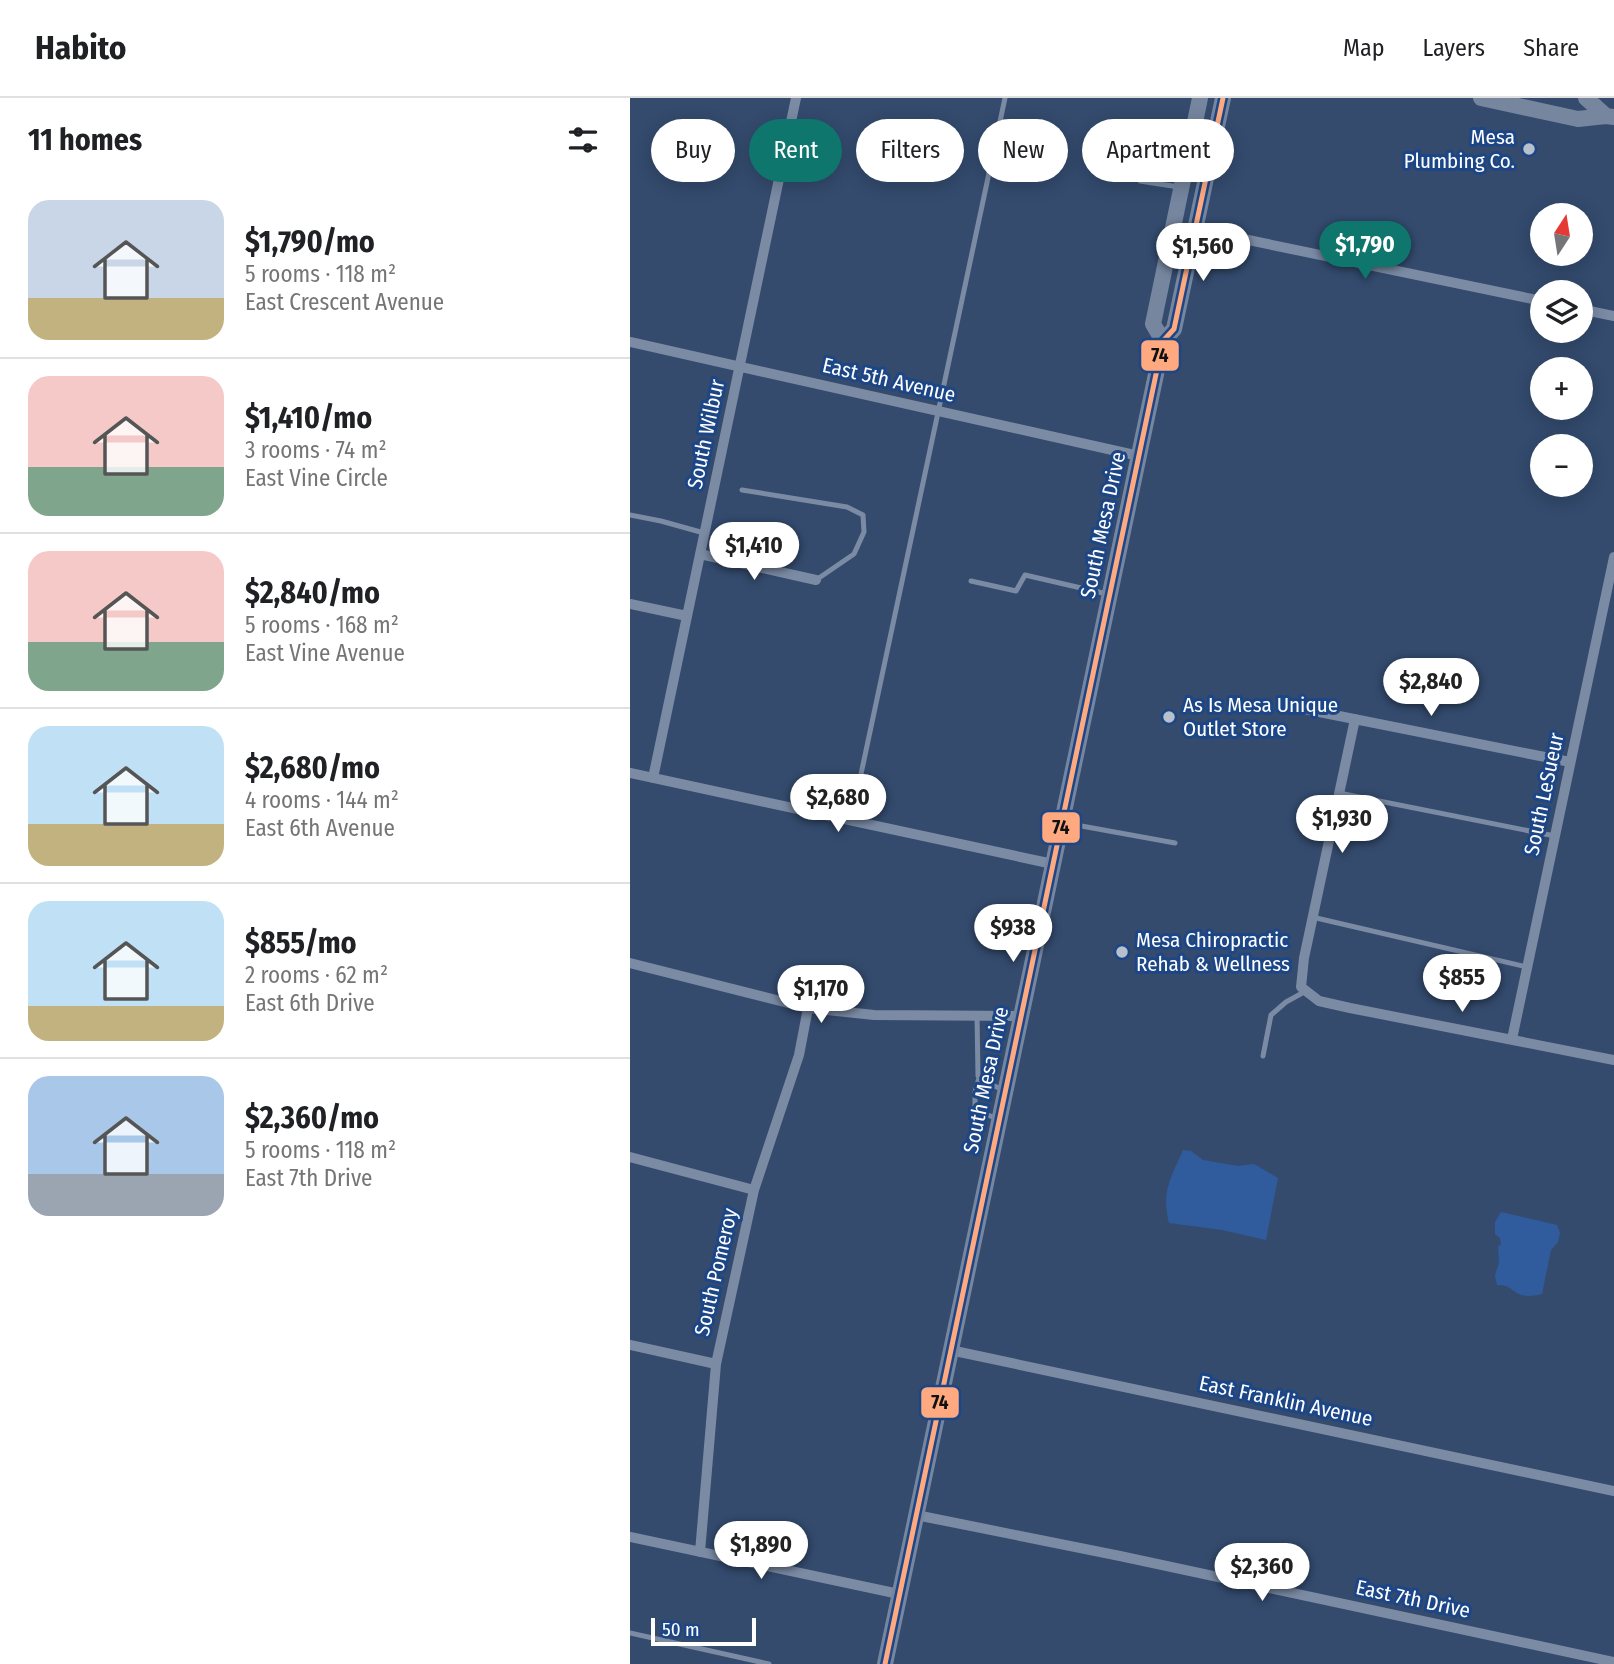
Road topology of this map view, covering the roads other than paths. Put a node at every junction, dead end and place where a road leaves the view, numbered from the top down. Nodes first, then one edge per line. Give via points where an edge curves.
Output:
1 (796, 98) edge
2 (1005, 98) edge
3 (1200, 98) edge
4 (1223, 98) edge
5 (1481, 98) edge
6 (1586, 98) edge
7 (1610, 116) edge
8 (1146, 182) edge
9 (1182, 188) junction
10 (1195, 229) junction
11 (1530, 299) edge
12 (1593, 312) edge
13 (1614, 316) edge
14 (1163, 341) junction
15 (630, 342) edge
16 (740, 367) junction
17 (937, 411) junction
18 (1139, 456) junction
19 (742, 489) dead end
20 (630, 515) edge
21 (705, 533) junction
22 (700, 554) junction
23 (1614, 557) edge
24 (816, 580) joint
25 (971, 581) dead end
26 (1110, 594) junction
27 (630, 604) edge
28 (687, 616) junction
29 (1284, 705) dead end
30 (1354, 719) junction
31 (1570, 762) junction
32 (630, 773) edge
33 (653, 778) junction
34 (1339, 793) junction
35 (851, 821) junction
36 (1062, 822) junction
37 (1555, 836) junction
38 (1175, 843) dead end
39 (1053, 864) junction
40 (1312, 918) junction
41 (630, 963) edge
42 (1527, 967) junction
43 (1303, 989) junction
44 (808, 1008) junction
45 (977, 1015) junction
46 (1021, 1016) junction
47 (1512, 1039) junction
48 (1263, 1056) dead end
49 (1614, 1060) edge
50 (979, 1078) junction
51 (1005, 1090) junction
52 (999, 1119) junction
53 (630, 1157) edge
54 (754, 1190) junction
55 (630, 1345) edge
56 (950, 1350) junction
57 (716, 1364) junction
58 (1614, 1491) edge
59 (916, 1515) junction
60 (630, 1537) edge
61 (700, 1552) junction
62 (899, 1594) junction
63 (630, 1633) edge
64 (1614, 1662) edge
65 (769, 1664) edge
66 (886, 1664) edge

1 - 16 street, South Wilbur
2 - 17 lane
3 - 9 main road, South Mesa Drive
4 - 10 main road, South Mesa Drive
5 - 7 main road via 1578,119
6 - 7 main road
8 - 9 lane
9 - 14 main road, South Mesa Drive via 1153,324
10 - 11 street
10 - 14 main road, South Mesa Drive via 1174,329
12 - 13 street
14 - 18 main road, South Mesa Drive
15 - 16 street, East 5th Avenue
16 - 17 street, East 5th Avenue
16 - 21 street, South Wilbur
17 - 18 street, East 5th Avenue
17 - 35 lane
18 - 26 main road, South Mesa Drive
19 - 24 lane via 847,507 863,515 864,532 854,554
20 - 21 lane
21 - 22 street, South Wilbur
22 - 24 street
22 - 28 street, South Wilbur
23 - 31 street, South LeSueur
25 - 26 lane via 1016,591 1025,575
26 - 36 main road, South Mesa Drive
27 - 28 street
28 - 33 street, South Wilbur
29 - 30 street
30 - 31 street
30 - 34 street
31 - 37 street, South LeSueur
32 - 33 street
33 - 35 street
34 - 37 lane
34 - 40 street
35 - 39 street
36 - 38 lane
36 - 39 main road, South Mesa Drive
37 - 42 street, South LeSueur
39 - 46 main road, South Mesa Drive
40 - 42 lane
40 - 43 street
41 - 44 street
42 - 47 street, South LeSueur
43 - 47 street via 1320,1001
43 - 48 lane via 1271,1015
44 - 45 street via 874,1015
44 - 54 street, South Pomeroy via 799,1055
45 - 46 street
45 - 50 lane
46 - 51 main road, South Mesa Drive
47 - 49 street
50 - 51 lane
50 - 52 lane via 975,1109
51 - 52 main road, South Mesa Drive
52 - 56 main road, South Mesa Drive
53 - 54 street
54 - 57 street, South Pomeroy
55 - 57 street
56 - 58 street, East Franklin Avenue
56 - 59 main road, South Mesa Drive
57 - 61 street, South Pomeroy
59 - 62 main road, South Mesa Drive
59 - 64 street, East 7th Drive
60 - 61 street
61 - 62 street
62 - 66 main road, South Mesa Drive
63 - 65 lane

